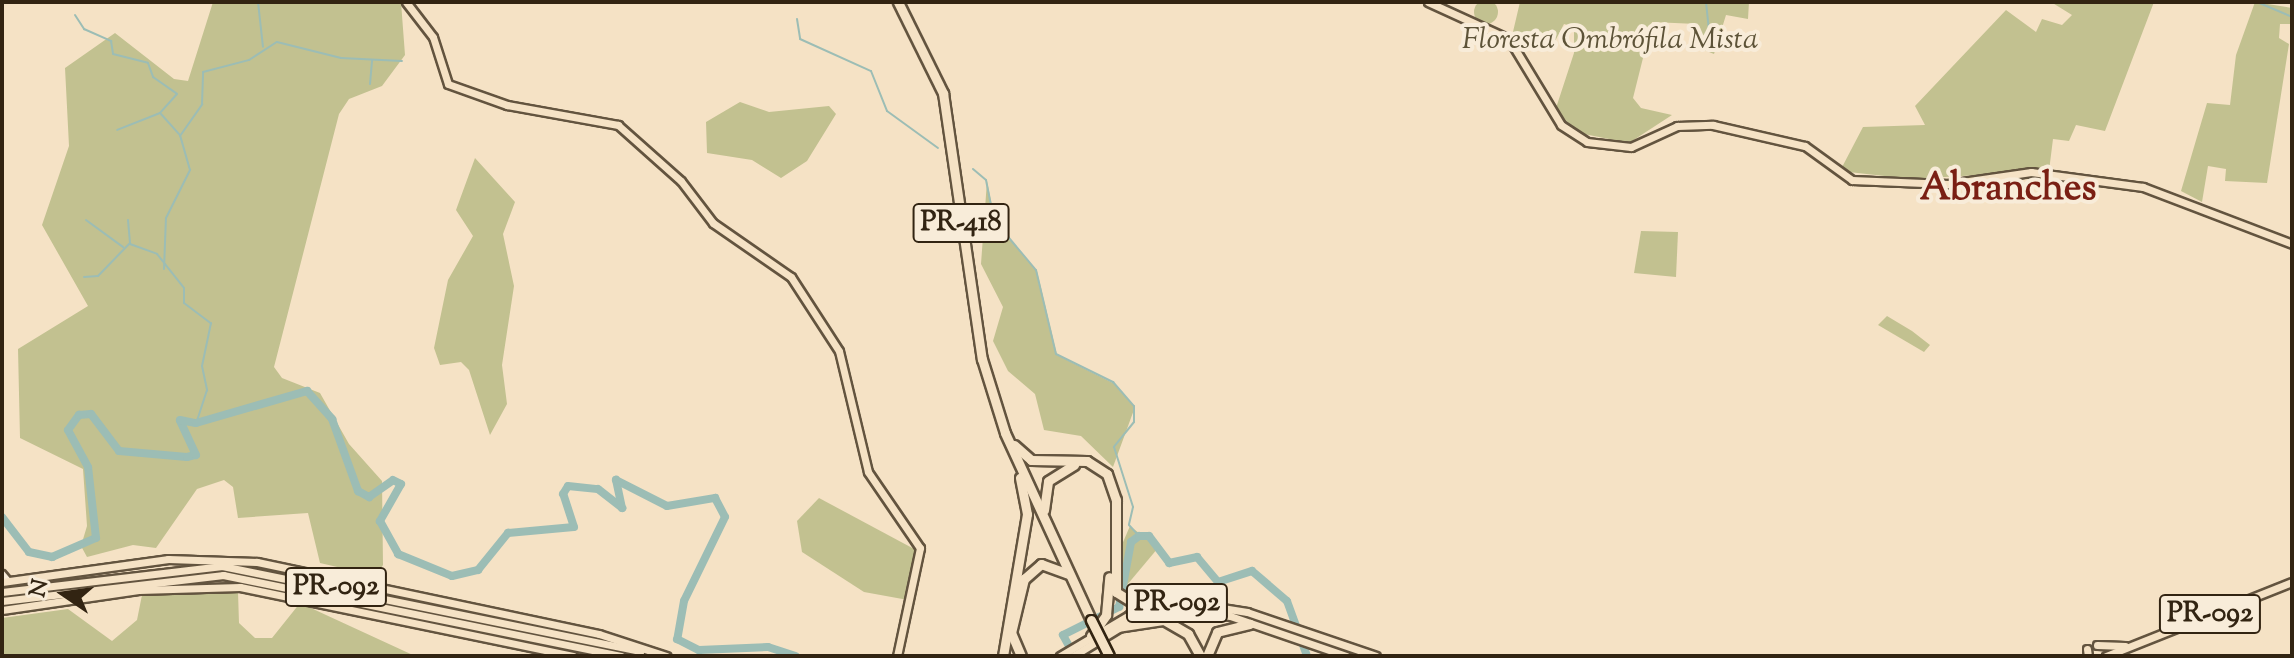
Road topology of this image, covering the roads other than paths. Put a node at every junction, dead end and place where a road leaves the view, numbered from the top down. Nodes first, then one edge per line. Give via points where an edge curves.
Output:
1 (406, 2) edge
2 (898, 2) edge
3 (1428, 2) edge
4 (2292, 244) edge
5 (1005, 433) junction
6 (1045, 517) junction
7 (2, 573) edge
8 (170, 576) junction
9 (1073, 580) junction
10 (6, 581) edge
11 (2292, 582) edge
12 (215, 587) junction
13 (2, 592) edge
14 (2, 601) edge
15 (1143, 609) junction
16 (2, 610) edge
17 (1250, 624) junction
18 (1117, 627) junction
19 (1091, 636) junction
20 (2097, 645) dead end
21 (2128, 647) junction
22 (1076, 651) edge
23 (573, 656) edge
24 (621, 656) edge
25 (666, 656) edge
26 (897, 656) edge
27 (1003, 656) edge
28 (1021, 656) edge
29 (1060, 656) edge
30 (1109, 656) edge
31 (1200, 656) edge
32 (1207, 656) edge
33 (1346, 656) edge
34 (1376, 656) edge
35 (2106, 656) edge

1 - 26 main road via 433,37 448,84 507,105 618,125 681,181 713,223 775,259 791,277 839,351 868,472 920,548
2 - 5 highway, PR-418 via 943,93 973,316
3 - 4 main road via 1509,39 1561,125 1587,142 1631,147 1677,126 1713,125 1805,146 1852,180 1948,184 2031,172 2143,187
5 - 6 highway, PR-418
5 - 15 highway via 1031,460 1087,461 1107,474 1116,500 1116,592 1123,603
5 - 27 highway via 1027,514
6 - 9 highway, PR-418
6 - 19 highway via 1044,491 1057,471 1084,465 1103,476 1111,499 1108,601 1106,615
7 - 10 street
8 - 12 main road
8 - 14 main road, PR-092
8 - 24 main road, PR-092 via 265,579
9 - 28 highway via 1050,563 1028,571 1011,633
9 - 30 highway, PR-418, bridge
10 - 25 main road via 159,560 257,562 599,634
11 - 21 main road, PR-092
12 - 16 main road
12 - 23 main road via 282,594
13 - 25 main road, PR-092 via 222,566
15 - 19 main road, PR-092
15 - 34 main road, PR-092 via 1198,602
17 - 18 main road, PR-092 via 1173,608
17 - 32 highway via 1217,632
17 - 33 main road, PR-092
18 - 22 main road, PR-092
18 - 31 highway via 1164,620 1188,634
19 - 22 main road, PR-092
20 - 21 main road
21 - 35 main road, PR-092
22 - 29 main road, PR-092

